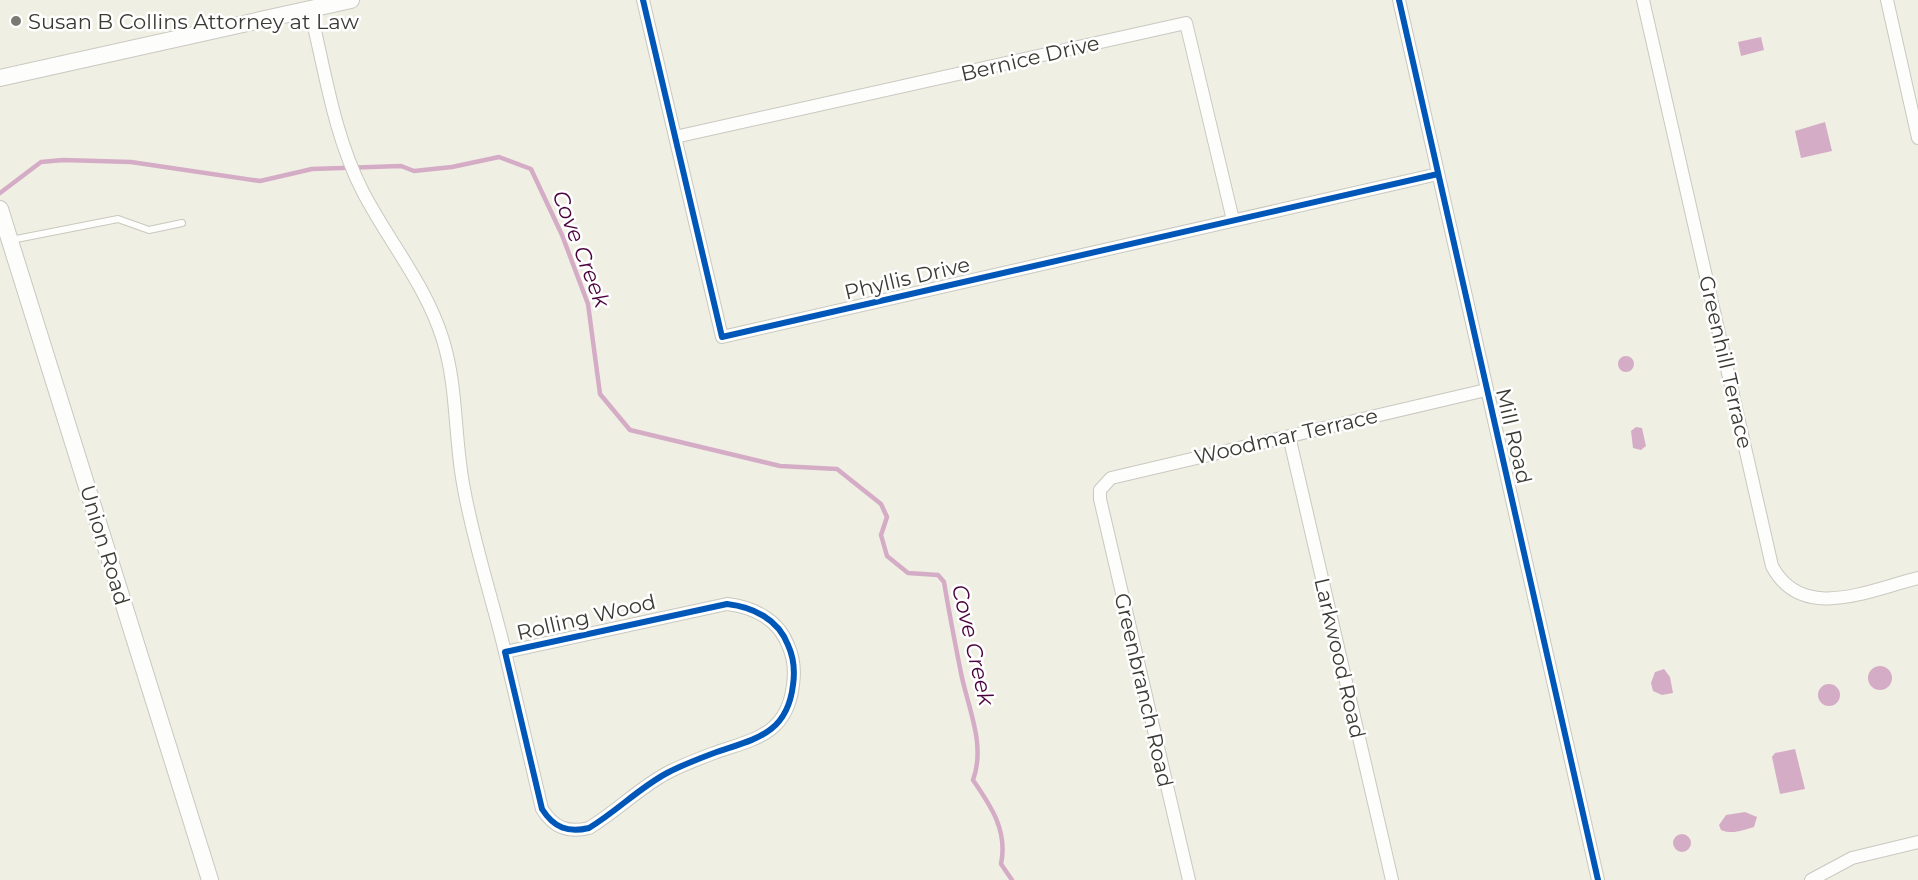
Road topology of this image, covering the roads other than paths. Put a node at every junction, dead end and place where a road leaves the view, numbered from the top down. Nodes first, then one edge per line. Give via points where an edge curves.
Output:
1 (351, 0) edge
2 (643, 0) edge
3 (1399, 0) edge
4 (1643, 0) edge
5 (1887, 0) edge
6 (334, 2) edge
7 (310, 9) junction
8 (0, 78) edge
9 (675, 137) junction
10 (1918, 138) edge
11 (1438, 174) junction
12 (0, 209) edge
13 (1233, 220) junction
14 (182, 223) dead end
15 (10, 241) junction
16 (1486, 390) junction
17 (1289, 436) junction
18 (1100, 499) joint
19 (1918, 578) edge
20 (505, 652) junction
21 (1918, 842) edge
22 (210, 880) edge
23 (1189, 880) edge
24 (1392, 880) edge
25 (1598, 880) edge
26 (1811, 880) edge

1 - 6 main road
2 - 9 street, Phyllis Drive
3 - 11 street, Mill Road
4 - 19 street, Greenhill Terrace via 1772,566 1786,586 1810,599 1830,599
5 - 10 street
6 - 7 main road
7 - 8 main road
7 - 20 street, Rolling Wood via 348,161 421,287 443,340 454,395 463,487
9 - 13 street, Bernice Drive via 1186,23
9 - 13 street, Phyllis Drive via 722,338
11 - 13 street, Phyllis Drive
11 - 16 street, Mill Road
12 - 15 main road, Union Road
14 - 15 lane via 149,231 118,219
15 - 22 main road, Union Road
16 - 17 street, Woodmar Terrace
16 - 25 street, Mill Road
17 - 18 street, Woodmar Terrace via 1111,478 1100,490
17 - 24 street, Larkwood Road
18 - 23 street, Greenbranch Road
20 - 20 street, Rolling Wood via 542,809 556,826 577,831 597,824 665,774 766,734 786,711 792,696 794,674 788,644 779,629 755,610 727,604
21 - 26 street via 1852,858

